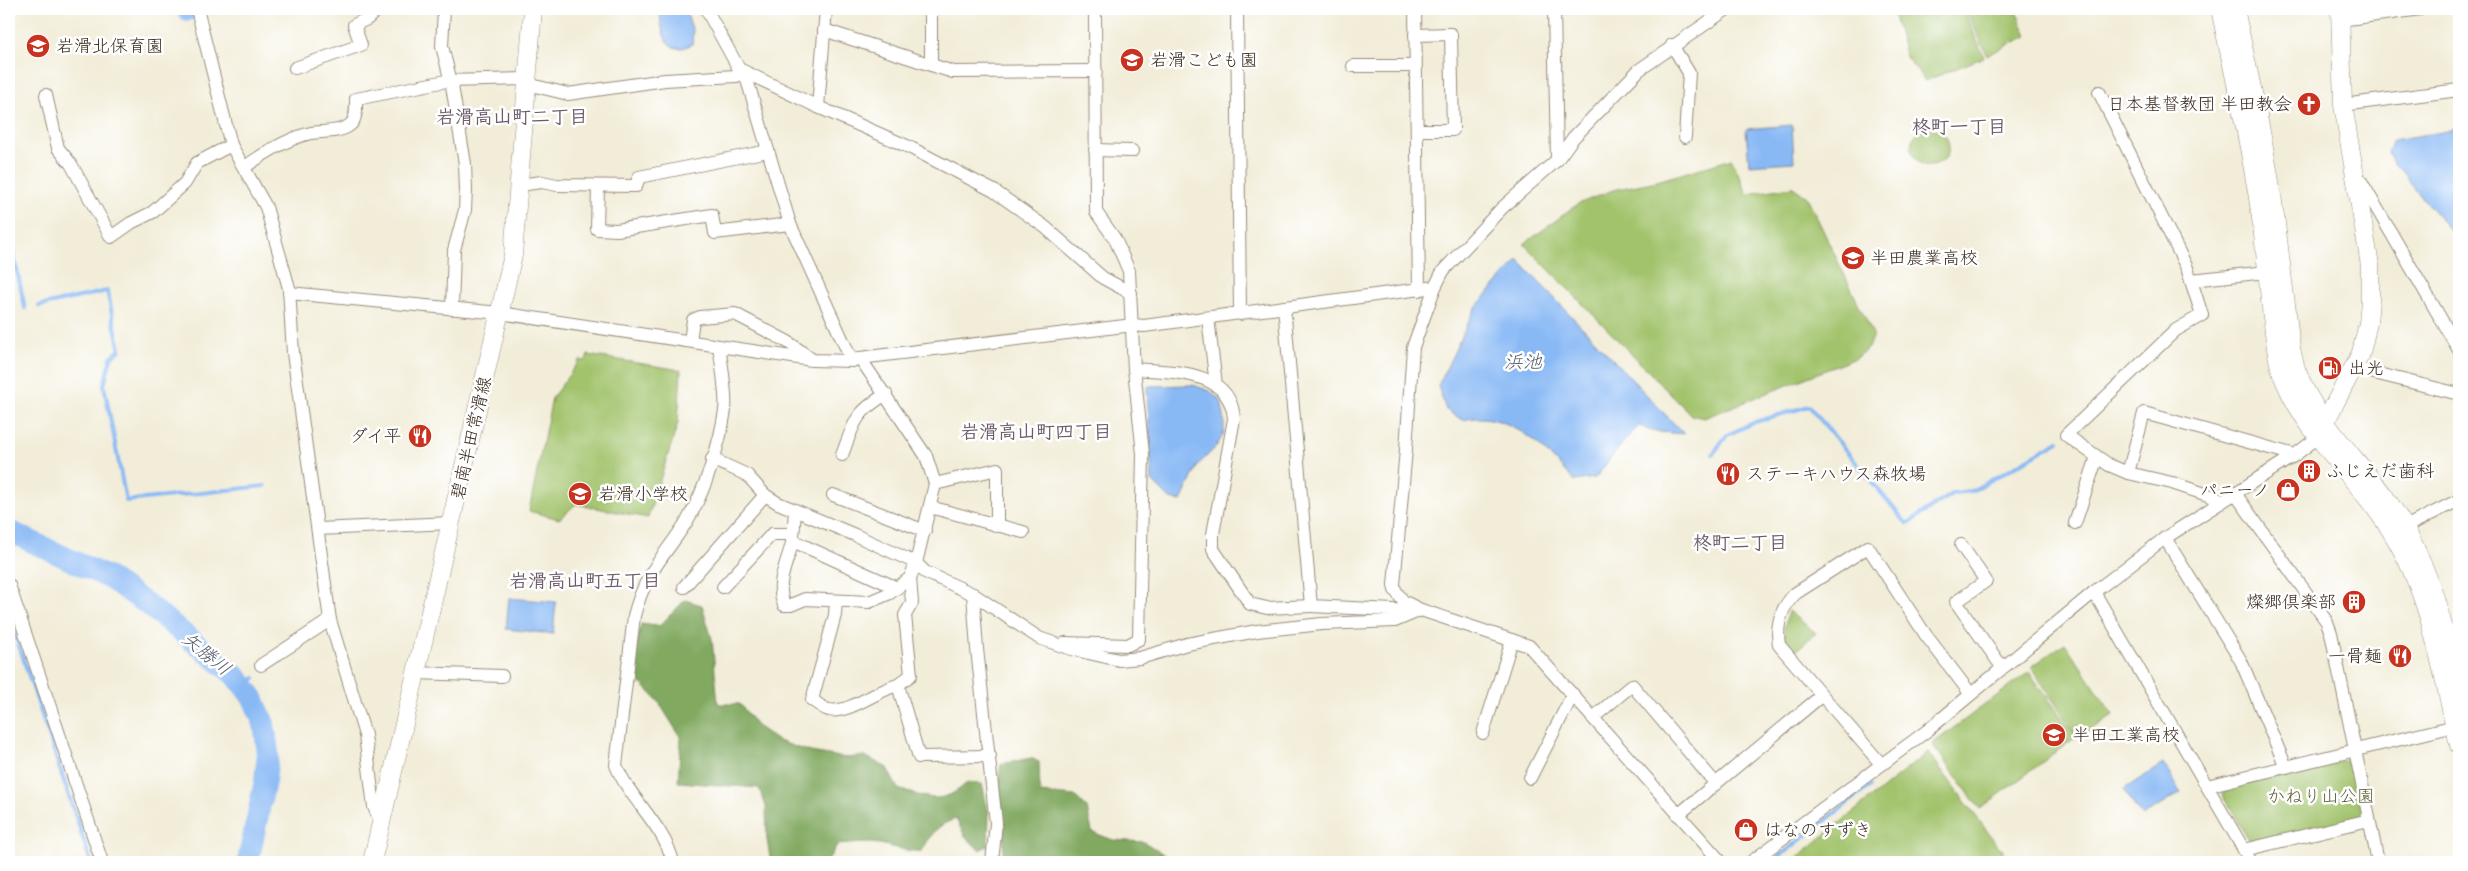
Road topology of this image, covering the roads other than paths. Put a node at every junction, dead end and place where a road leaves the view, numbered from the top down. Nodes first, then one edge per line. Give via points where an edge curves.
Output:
1 (197, 9) edge
2 (378, 9) edge
3 (444, 9) edge
4 (533, 9) edge
5 (706, 9) edge
6 (826, 9) edge
7 (931, 9) edge
8 (1095, 9) edge
9 (1237, 9) edge
10 (1415, 9) edge
11 (1554, 9) edge
12 (1727, 9) edge
13 (2220, 9) edge
14 (2235, 9) edge
15 (2417, 9) edge
16 (2340, 14) edge
17 (824, 30) junction
18 (1415, 35) junction
19 (1672, 45) junction
20 (931, 65) junction
21 (1353, 66) dead end
22 (1415, 66) junction
23 (295, 68) dead end
24 (1096, 71) junction
25 (745, 72) junction
26 (527, 79) junction
27 (450, 81) junction
28 (2459, 90) edge
29 (2100, 92) dead end
30 (46, 95) dead end
31 (2342, 105) junction
32 (818, 107) junction
33 (1417, 130) junction
34 (1686, 137) dead end
35 (231, 145) junction
36 (1095, 150) junction
37 (768, 151) junction
38 (1132, 151) dead end
39 (1557, 160) junction
40 (245, 167) junction
41 (2354, 170) junction
42 (519, 184) junction
43 (598, 186) junction
44 (790, 224) junction
45 (2267, 272) junction
46 (2192, 280) junction
47 (1435, 287) junction
48 (1420, 290) junction
49 (1131, 293) junction
50 (289, 294) junction
51 (1284, 307) junction
52 (452, 309) junction
53 (500, 313) junction
54 (1240, 314) junction
55 (1208, 318) junction
56 (1133, 325) junction
57 (690, 341) junction
58 (719, 346) junction
59 (2459, 350) edge
60 (812, 360) junction
61 (856, 360) junction
62 (2354, 368) junction
63 (1134, 369) junction
64 (1216, 385) junction
65 (886, 394) junction
66 (2459, 394) edge
67 (2321, 431) junction
68 (2295, 454) junction
69 (842, 455) dead end
70 (2097, 457) junction
71 (712, 459) junction
72 (2128, 473) junction
73 (935, 484) junction
74 (2234, 492) junction
75 (765, 495) junction
76 (833, 495) dead end
77 (2222, 500) junction
78 (2459, 500) edge
79 (930, 507) junction
80 (795, 511) junction
81 (451, 523) junction
82 (2075, 523) dead end
83 (997, 526) junction
84 (2405, 527) junction
85 (318, 529) junction
86 (924, 531) junction
87 (1023, 532) dead end
88 (793, 537) junction
89 (2165, 538) junction
90 (1962, 545) dead end
91 (916, 564) junction
92 (910, 578) junction
93 (9, 585) edge
94 (684, 587) dead end
95 (723, 587) dead end
96 (897, 588) junction
97 (2094, 592) junction
98 (973, 594) junction
99 (836, 601) junction
100 (1311, 606) junction
101 (1417, 610) junction
102 (330, 620) junction
103 (1512, 640) junction
104 (1055, 644) junction
105 (261, 665) dead end
106 (2002, 667) junction
107 (416, 673) junction
108 (502, 676) dead end
109 (898, 685) junction
110 (2459, 690) edge
111 (1573, 694) junction
112 (1970, 694) junction
113 (1821, 696) junction
114 (1594, 717) junction
115 (2455, 726) junction
116 (1483, 733) dead end
117 (2459, 745) edge
118 (2355, 750) junction
119 (990, 756) junction
120 (1881, 764) junction
121 (2286, 767) junction
122 (1530, 778) dead end
123 (1716, 784) junction
124 (2207, 786) junction
125 (1678, 815) junction
126 (2369, 820) junction
127 (381, 823) junction
128 (2244, 850) junction
129 (102, 862) edge
130 (372, 862) edge
131 (673, 862) edge
132 (992, 862) edge
133 (1721, 862) edge
134 (1751, 862) edge
135 (2251, 862) edge
136 (2378, 862) edge

1 - 35 street
2 - 23 street via 367,20 354,25 361,45
3 - 27 street via 441,37
4 - 26 street, 碧南半田常滑線
5 - 25 street via 739,69
6 - 17 street
7 - 20 street
8 - 24 street
9 - 54 street
10 - 18 street
11 - 39 street
12 - 19 street
13 - 45 street via 2248,137
14 - 67 street via 2262,132 2290,341 2297,372
15 - 16 street
16 - 31 street
17 - 20 street
17 - 32 street
18 - 22 street
18 - 33 street via 1451,34 1453,130
19 - 34 street via 1689,73
19 - 39 street via 1640,70 1573,138
20 - 24 street via 953,72
21 - 22 street
22 - 33 street
24 - 36 street
25 - 26 street via 736,76 665,80 568,94 535,86
25 - 32 street
25 - 37 street
26 - 27 street
26 - 42 street, 碧南半田常滑線
27 - 40 street via 356,99 356,116 350,125 310,133
27 - 52 street via 465,164 466,189 465,210 454,250
28 - 31 street
29 - 46 street
30 - 35 street via 58,148 71,164 111,237 153,212 185,183 197,163
31 - 41 street
32 - 49 street via 909,147 994,191 1045,227 1103,278
33 - 48 street
35 - 40 street
36 - 38 street
36 - 49 street via 1096,212 1115,239 1129,271
37 - 43 street via 639,177 636,186
37 - 44 street
39 - 47 street via 1463,247 1443,271
40 - 50 street via 266,207
41 - 59 street
41 - 62 street via 2370,265 2368,323
42 - 43 street via 542,182
42 - 53 street, 碧南半田常滑線 via 513,255
43 - 44 street via 597,230 617,230 712,215 714,233
44 - 61 street
45 - 46 street
45 - 67 street via 2276,347 2284,378 2301,413
46 - 70 street via 2202,315 2176,330 2066,435
47 - 48 street
47 - 101 street via 1413,347 1394,585 1403,601
48 - 51 street
49 - 56 street
50 - 52 street
50 - 85 street via 293,353
51 - 54 street
51 - 100 street
52 - 53 street
53 - 57 street
53 - 81 street, 碧南半田常滑線
54 - 55 street
55 - 56 street
55 - 64 street
56 - 61 street
56 - 63 street
57 - 58 street
57 - 60 street via 693,320 735,314 788,342
58 - 60 street
58 - 71 street via 726,408
60 - 61 street
61 - 65 street
62 - 66 street
62 - 67 street
63 - 64 street via 1187,373
63 - 104 street via 1143,454 1139,639 1128,645
64 - 100 street via 1230,400 1234,419 1213,549 1250,604 1266,608
65 - 69 street via 863,408
65 - 73 street via 926,456
67 - 68 street
67 - 84 street via 2381,491
67 - 115 street via 2392,533 2422,596
68 - 72 street via 2144,413
68 - 74 street
70 - 72 street
70 - 82 street
71 - 75 street via 747,475
71 - 131 street via 687,520 639,594 616,765 662,836
72 - 77 street
73 - 79 street
73 - 83 street via 997,469
74 - 77 street
74 - 118 street via 2327,622
75 - 80 street
75 - 94 street
76 - 86 street
77 - 89 street
78 - 84 street
79 - 83 street
79 - 86 street
80 - 88 street
80 - 91 street via 855,534
81 - 85 street
81 - 107 street, 碧南半田常滑線
83 - 87 street
84 - 110 street via 2434,590
85 - 102 street
86 - 91 street
88 - 95 street via 772,534
88 - 96 street
88 - 99 street via 781,581 780,595 784,605 805,598
89 - 97 street
89 - 121 street via 2241,661
90 - 106 street via 1986,581 1956,602
91 - 92 street
91 - 98 street via 925,572
92 - 96 street
92 - 109 street via 912,603 906,615 911,675
93 - 129 street
96 - 99 street via 869,602
97 - 106 street
97 - 124 street
98 - 104 street via 1039,638
98 - 119 street
99 - 109 street via 812,700 828,710 843,710
100 - 101 street
101 - 103 street
101 - 104 street via 1395,621 1322,624 1218,637 1129,660
102 - 105 street
102 - 127 street via 365,735 374,807
103 - 111 street via 1534,650
103 - 116 street
106 - 112 street
107 - 108 street
107 - 127 street, 碧南半田常滑線
109 - 119 street via 919,758
111 - 114 street
111 - 122 street
112 - 113 street via 1925,634 1868,547 1796,593 1781,615 1780,645
112 - 120 street
113 - 120 street
113 - 123 street
114 - 123 street via 1632,685
114 - 125 street
115 - 117 street
115 - 118 street
118 - 121 street
118 - 126 street
119 - 132 street via 996,822
120 - 134 street
121 - 124 street
123 - 125 street
124 - 128 street
125 - 133 street
126 - 128 street
126 - 136 street
127 - 130 street, 碧南半田常滑線
128 - 135 street

